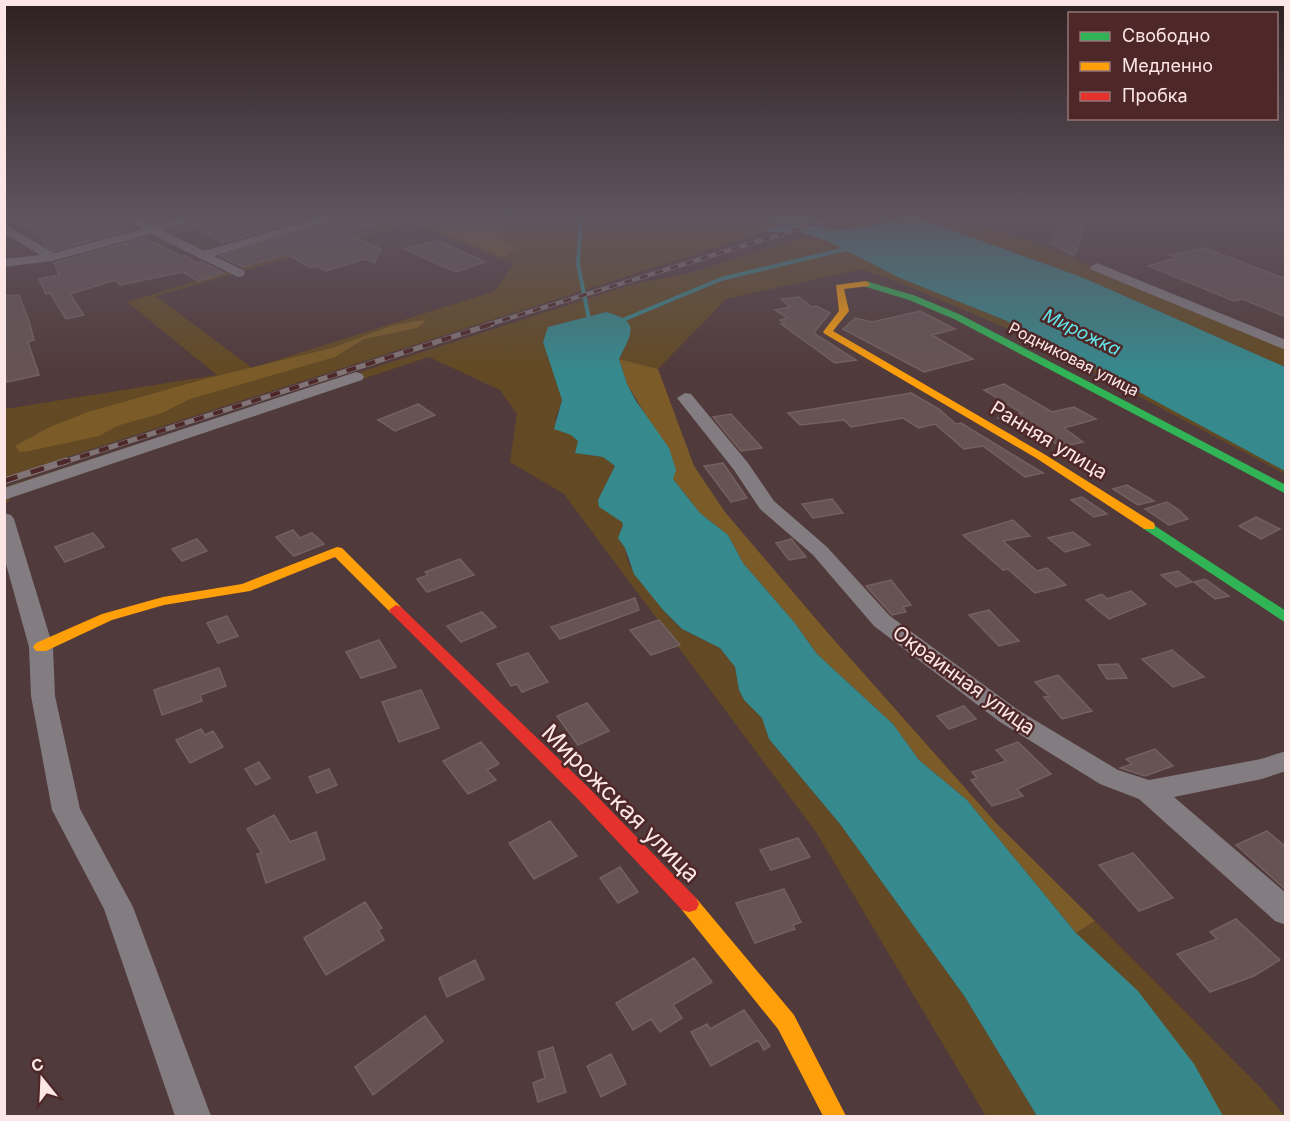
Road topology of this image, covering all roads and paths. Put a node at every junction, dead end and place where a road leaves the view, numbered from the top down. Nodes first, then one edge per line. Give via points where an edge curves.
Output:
1 (227, 267) edge
2 (1097, 267) dead end
3 (238, 273) dead end
4 (839, 287) joint
5 (1286, 346) edge
6 (356, 377) dead end
7 (686, 398) dead end
8 (1286, 490) edge
9 (4, 494) edge
10 (4, 519) edge
11 (1286, 618) edge
12 (41, 647) junction
13 (1286, 761) edge
14 (1149, 791) junction
15 (1286, 912) edge
16 (193, 1116) edge
17 (835, 1116) edge

1 - 3 street
2 - 5 street
4 - 8 street, Родниковая улица via 864,284 897,291 961,319
4 - 11 street, Ранняя улица via 844,311 828,332 1040,456
6 - 9 street
7 - 14 street, Окраинная улица via 767,506 820,551 882,621 1009,716 1109,777
10 - 12 street
12 - 16 street via 43,696 66,810 118,907
12 - 17 street, Мирожская улица via 107,617 163,601 245,588 337,551 684,898 786,1022
13 - 14 street
14 - 15 street, Окраинная улица

